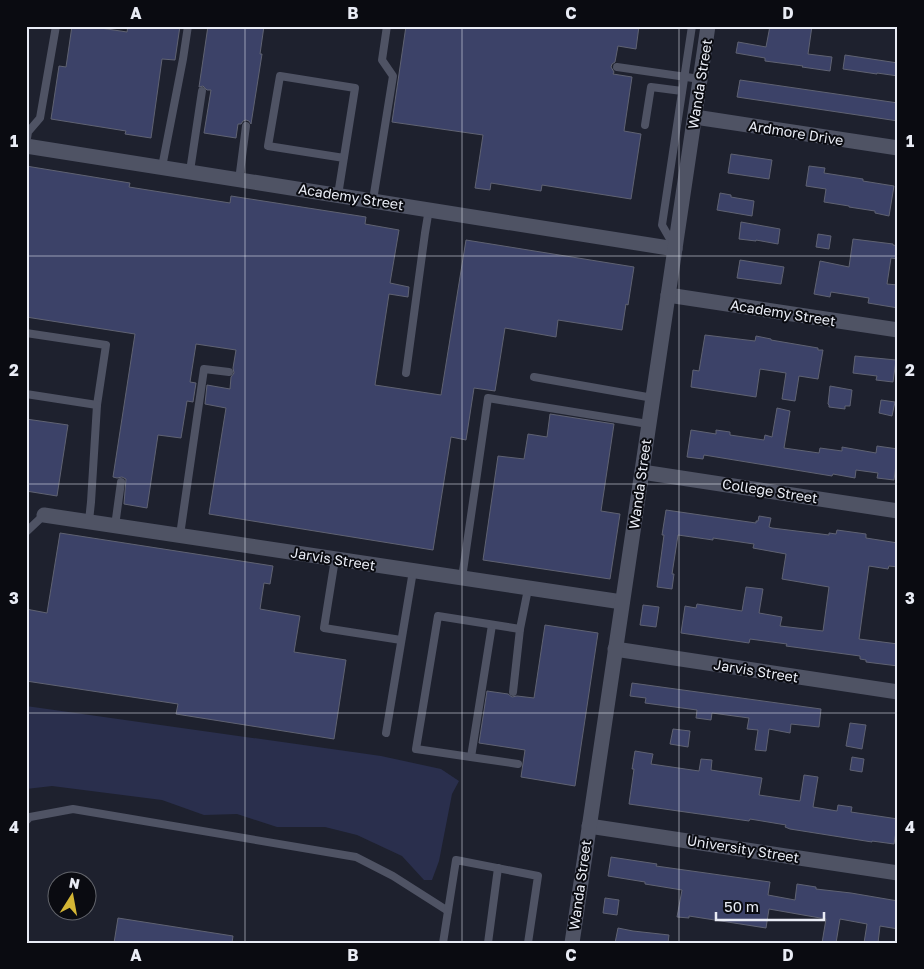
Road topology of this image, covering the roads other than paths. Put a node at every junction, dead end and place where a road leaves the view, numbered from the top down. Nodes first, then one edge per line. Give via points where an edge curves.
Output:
1 (56, 26) edge
2 (188, 26) edge
3 (387, 26) edge
4 (692, 26) edge
5 (708, 26) edge
6 (617, 67) dead end
7 (684, 77) junction
8 (700, 79) junction
9 (202, 91) dead end
10 (682, 91) junction
11 (695, 117) junction
12 (645, 125) dead end
13 (246, 126) dead end
14 (26, 145) edge
15 (898, 148) edge
16 (344, 158) junction
17 (162, 167) junction
18 (190, 172) junction
19 (238, 180) junction
20 (338, 195) junction
21 (372, 200) junction
22 (429, 209) junction
23 (675, 248) junction
24 (668, 295) junction
25 (898, 330) edge
26 (26, 333) edge
27 (229, 372) dead end
28 (406, 373) dead end
29 (534, 377) dead end
30 (26, 394) edge
31 (653, 398) junction
32 (97, 405) junction
33 (648, 424) junction
34 (642, 472) junction
35 (121, 482) dead end
36 (898, 511) edge
37 (44, 515) joint
38 (88, 521) junction
39 (115, 526) junction
40 (26, 532) edge
41 (180, 535) junction
42 (335, 559) junction
43 (413, 571) junction
44 (462, 578) junction
45 (528, 588) junction
46 (622, 602) junction
47 (492, 625) junction
48 (520, 629) junction
49 (401, 640) junction
50 (615, 649) junction
51 (513, 692) dead end
52 (898, 692) edge
53 (386, 733) dead end
54 (471, 757) junction
55 (518, 764) dead end
56 (26, 820) edge
57 (588, 826) junction
58 (498, 868) junction
59 (898, 873) edge
60 (448, 910) junction
61 (443, 943) edge
62 (488, 943) edge
63 (528, 943) edge
64 (572, 943) edge

1 - 14 lane via 40,118 28,132
2 - 17 lane
3 - 21 lane via 382,60 392,76
4 - 7 lane
5 - 8 street, Wanda Street
6 - 7 lane
7 - 8 lane
7 - 10 lane
8 - 11 street, Wanda Street
9 - 18 lane
10 - 12 lane via 651,86
10 - 23 lane via 662,224
11 - 15 street, Ardmore Drive
11 - 23 street, Wanda Street
13 - 19 lane
14 - 17 street, Academy Street
16 - 16 lane via 355,88 280,76 268,146
16 - 20 lane
17 - 18 street, Academy Street
18 - 19 street, Academy Street
19 - 20 street, Academy Street
20 - 21 street, Academy Street
21 - 22 street, Academy Street
22 - 23 street, Academy Street
22 - 28 lane
23 - 24 street, Wanda Street
24 - 25 street, Academy Street
24 - 31 street, Wanda Street
26 - 32 lane via 106,345
27 - 41 lane via 204,369
29 - 31 lane
30 - 32 lane
31 - 33 street, Wanda Street
32 - 38 lane
33 - 34 street, Wanda Street
33 - 44 lane via 488,398
34 - 36 street, College Street
34 - 46 street, Wanda Street
35 - 39 lane
37 - 38 street, Jarvis Street
37 - 40 lane
38 - 39 street, Jarvis Street
39 - 41 street, Jarvis Street
41 - 42 street, Jarvis Street
42 - 43 street, Jarvis Street
42 - 49 lane via 324,628
43 - 44 street, Jarvis Street
43 - 49 lane
44 - 45 street, Jarvis Street
45 - 46 street, Jarvis Street
45 - 48 lane
46 - 50 street, Wanda Street
47 - 48 lane
47 - 54 lane
47 - 54 lane via 438,616 416,749
48 - 51 lane
49 - 53 lane
50 - 52 street, Jarvis Street
50 - 57 street, Wanda Street
54 - 55 lane
56 - 60 lane via 73,810 356,857
57 - 59 street, University Street
57 - 64 street, Wanda Street
58 - 60 lane via 456,860
58 - 62 lane
58 - 63 lane via 538,876
60 - 61 lane

